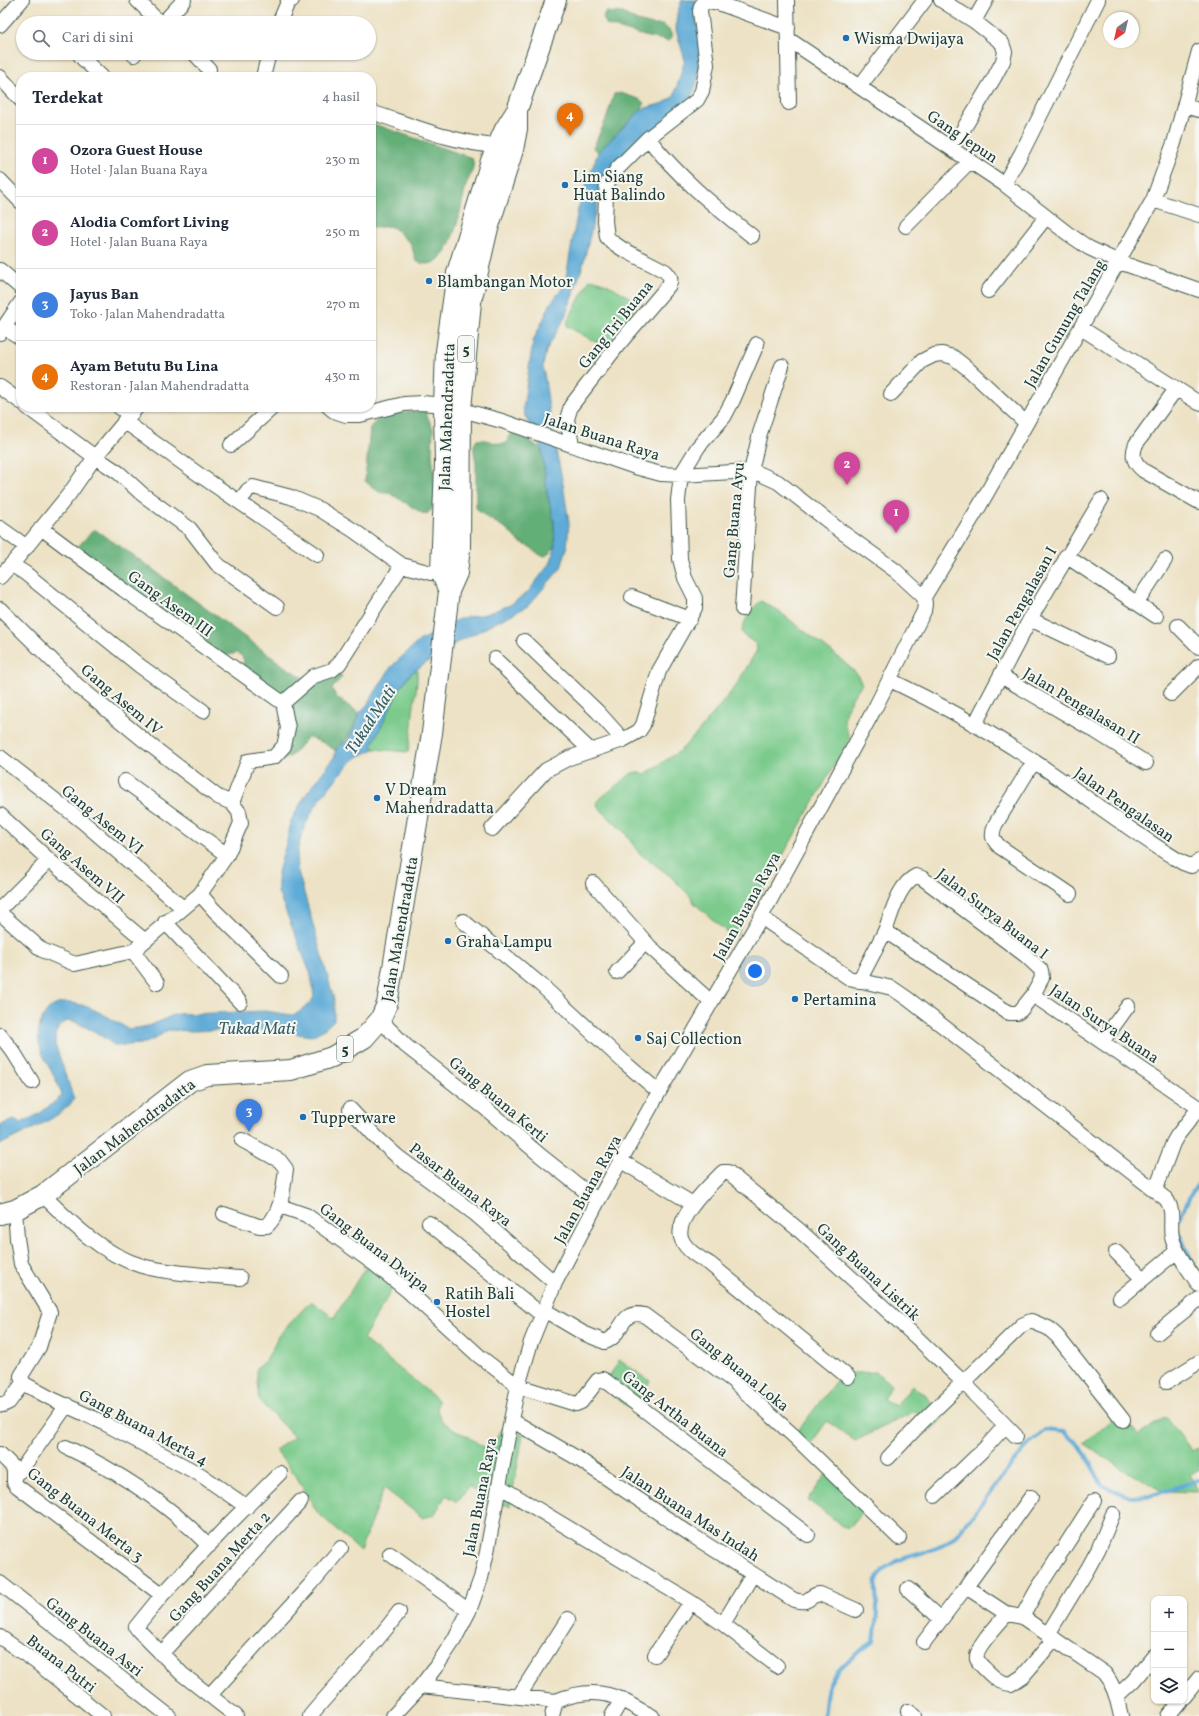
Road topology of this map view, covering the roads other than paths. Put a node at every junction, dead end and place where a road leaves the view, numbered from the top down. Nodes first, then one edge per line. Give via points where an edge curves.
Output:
1 (22, 0) edge
2 (137, 0) edge
3 (184, 0) edge
4 (292, 0) edge
5 (556, 0) edge
6 (787, 0) edge
7 (925, 0) edge
8 (941, 0) edge
9 (986, 0) edge
10 (1098, 0) edge
11 (153, 16) edge
12 (169, 16) edge
13 (281, 16) edge
14 (974, 21) junction
15 (0, 24) edge
16 (788, 34) junction
17 (1199, 51) edge
18 (84, 60) edge
19 (201, 60) edge
20 (267, 60) edge
21 (97, 72) edge
22 (209, 72) edge
23 (264, 72) edge
24 (0, 77) edge
25 (860, 86) junction
26 (16, 95) edge
27 (789, 103) dead end
28 (1184, 106) junction
29 (517, 110) junction
30 (1199, 110) edge
31 (376, 114) edge
32 (648, 138) junction
33 (496, 146) junction
34 (952, 148) junction
35 (970, 161) junction
36 (0, 180) edge
37 (1004, 184) junction
38 (16, 197) edge
39 (1153, 200) junction
40 (1199, 215) edge
41 (1046, 217) junction
42 (906, 226) dead end
43 (752, 236) dead end
44 (1119, 262) junction
45 (0, 270) edge
46 (16, 284) edge
47 (1199, 290) edge
48 (988, 291) dead end
49 (16, 309) edge
50 (1081, 328) junction
51 (2, 330) edge
52 (16, 336) edge
53 (757, 344) dead end
54 (782, 366) dead end
55 (0, 387) edge
56 (1176, 389) junction
57 (891, 394) dead end
58 (16, 398) edge
59 (1199, 403) edge
60 (453, 407) junction
61 (34, 412) edge
62 (127, 412) edge
63 (267, 412) edge
64 (339, 412) edge
65 (375, 412) edge
66 (376, 412) edge
67 (1026, 423) junction
68 (569, 444) junction
69 (231, 445) dead end
70 (95, 457) junction
71 (751, 471) junction
72 (681, 475) junction
73 (1101, 500) dead end
74 (240, 502) junction
75 (1199, 502) edge
76 (0, 528) edge
77 (41, 528) junction
78 (27, 546) junction
79 (317, 555) dead end
80 (1066, 556) junction
81 (1165, 560) dead end
82 (12, 565) junction
83 (402, 565) junction
84 (441, 572) junction
85 (0, 577) edge
86 (448, 597) junction
87 (632, 597) dead end
88 (924, 597) junction
89 (1137, 603) junction
90 (277, 607) dead end
91 (0, 609) edge
92 (742, 609) dead end
93 (1156, 616) dead end
94 (690, 619) junction
95 (1030, 619) junction
96 (1178, 626) dead end
97 (524, 641) dead end
98 (1199, 647) edge
99 (1108, 656) dead end
100 (495, 659) dead end
101 (1199, 666) edge
102 (1001, 676) junction
103 (890, 680) junction
104 (1171, 694) dead end
105 (283, 703) junction
106 (203, 711) dead end
107 (975, 724) junction
108 (624, 740) junction
109 (591, 751) junction
110 (0, 757) edge
111 (1034, 761) junction
112 (1146, 763) dead end
113 (125, 781) dead end
114 (232, 803) junction
115 (0, 815) edge
116 (492, 829) dead end
117 (227, 855) junction
118 (49, 860) junction
119 (1199, 861) edge
120 (593, 883) dead end
121 (200, 894) junction
122 (1070, 894) dead end
123 (183, 908) junction
124 (0, 909) edge
125 (0, 913) edge
126 (761, 917) junction
127 (463, 921) dead end
128 (165, 922) junction
129 (885, 931) junction
130 (144, 940) junction
131 (646, 942) junction
132 (133, 951) junction
133 (617, 972) dead end
134 (281, 976) dead end
135 (858, 981) junction
136 (157, 983) dead end
137 (1034, 995) junction
138 (240, 1002) dead end
139 (711, 1002) junction
140 (1128, 1006) dead end
141 (380, 1020) junction
142 (0, 1035) edge
143 (1102, 1042) junction
144 (32, 1082) dead end
145 (659, 1092) junction
146 (350, 1109) dead end
147 (242, 1140) dead end
148 (621, 1161) junction
149 (43, 1195) junction
150 (1161, 1195) junction
151 (598, 1201) junction
152 (693, 1204) junction
153 (280, 1206) junction
154 (8, 1212) edge
155 (224, 1214) dead end
156 (429, 1223) dead end
157 (1177, 1251) junction
158 (1116, 1252) dead end
159 (240, 1278) dead end
160 (1143, 1279) junction
161 (555, 1283) junction
162 (1199, 1285) edge
163 (1120, 1298) dead end
164 (1199, 1299) edge
165 (543, 1313) junction
166 (1157, 1333) dead end
167 (1199, 1362) edge
168 (848, 1377) dead end
169 (1167, 1382) dead end
170 (23, 1383) junction
171 (964, 1383) junction
172 (518, 1386) junction
173 (0, 1404) edge
174 (67, 1405) junction
175 (511, 1420) junction
176 (1123, 1420) dead end
177 (1005, 1426) junction
178 (1016, 1436) dead end
179 (66, 1447) dead end
180 (0, 1454) edge
181 (888, 1458) dead end
182 (280, 1473) dead end
183 (14, 1475) junction
184 (499, 1486) junction
185 (935, 1496) dead end
186 (1031, 1497) dead end
187 (301, 1501) dead end
188 (1094, 1501) dead end
189 (247, 1506) junction
190 (1113, 1514) dead end
191 (808, 1535) dead end
192 (899, 1538) dead end
193 (209, 1546) junction
194 (341, 1548) dead end
195 (390, 1554) dead end
196 (753, 1574) junction
197 (0, 1583) edge
198 (966, 1587) junction
199 (908, 1589) dead end
200 (162, 1595) junction
201 (691, 1602) junction
202 (856, 1610) dead end
203 (469, 1611) junction
204 (398, 1612) dead end
205 (1007, 1614) junction
206 (1022, 1617) junction
207 (568, 1619) dead end
208 (941, 1619) junction
209 (724, 1624) junction
210 (1051, 1636) junction
211 (0, 1637) edge
212 (924, 1642) dead end
213 (161, 1654) junction
214 (655, 1655) dead end
215 (1151, 1660) edge
216 (777, 1666) dead end
217 (1199, 1678) edge
218 (421, 1686) junction
219 (1187, 1692) edge
220 (210, 1695) junction
221 (519, 1696) junction
222 (1117, 1696) junction
223 (622, 1699) junction
224 (556, 1701) junction
225 (1178, 1704) edge
226 (103, 1716) edge
227 (169, 1716) edge
228 (236, 1716) edge
229 (310, 1716) edge
230 (394, 1716) edge
231 (552, 1716) edge
232 (612, 1716) edge
233 (652, 1716) edge
234 (1120, 1716) edge
235 (1168, 1716) edge

1 - 15 street
2 - 11 street
3 - 12 street
4 - 13 street via 288,2
5 - 29 highway, Jalan Mahendradatta / 5
6 - 16 street
7 - 25 street
8 - 14 street
9 - 14 street
10 - 37 street
14 - 34 street via 1002,44 1005,52 994,78
16 - 25 street, Gang Jepun
16 - 27 street
16 - 32 street, Gang Tri Buana via 718,3 704,2 700,6 700,11 707,65 702,91 697,100
17 - 28 street, Jalan Gunung Talang
18 - 21 street
19 - 22 street
20 - 23 street
24 - 26 street
25 - 34 street, Gang Jepun
28 - 30 street
28 - 39 street, Jalan Gunung Talang via 1166,168
29 - 33 highway, Jalan Mahendradatta / 5
29 - 60 highway, Jalan Mahendradatta / 5 via 513,150 487,232 471,302
31 - 33 street via 455,138
32 - 43 street via 670,166 688,183
32 - 68 street, Gang Tri Buana via 618,168 607,184 607,237 624,250 665,271 671,280 572,406 566,419
33 - 60 highway, Jalan Mahendradatta / 5 via 457,273 446,351
34 - 35 street, Gang Jepun
35 - 37 street, Gang Jepun
35 - 42 street
36 - 38 street
37 - 41 street, Gang Jepun
39 - 40 street
39 - 44 street, Jalan Gunung Talang
41 - 44 street, Gang Jepun via 1089,248
41 - 48 street
44 - 47 street, Gang Jepun
44 - 50 street, Jalan Gunung Talang
45 - 46 street
49 - 51 street
50 - 56 street
50 - 67 street, Jalan Gunung Talang
51 - 52 street
53 - 72 street via 724,417 698,447
54 - 71 street, Gang Buana Ayu via 760,433
55 - 58 street
56 - 59 street
56 - 75 street via 1136,444 1133,457 1138,466
57 - 67 street via 922,361 942,354 953,357 967,368
60 - 66 street, Jalan Buana Raya via 422,403 404,404
60 - 68 street, Jalan Buana Raya
60 - 84 highway, Jalan Mahendradatta / 5 via 445,464
60 - 86 highway, Jalan Mahendradatta / 5 via 460,548 457,573
61 - 70 street
62 - 70 street
62 - 74 street via 189,468
63 - 69 street
64 - 65 street, Jalan Buana Raya via 360,416
67 - 88 street, Jalan Gunung Talang
68 - 72 street, Jalan Buana Raya via 635,467 661,474
70 - 77 street
70 - 90 street via 190,529 218,564
71 - 72 street, Jalan Buana Raya
71 - 88 street, Jalan Buana Raya via 778,482 896,571
71 - 92 street, Gang Buana Ayu
72 - 94 street via 678,500 680,559 685,578 696,598
73 - 80 street, Jalan Pengalasan I
74 - 79 street
74 - 83 street via 253,487 291,497 330,515
76 - 78 street
77 - 78 street
77 - 105 street, Gang Asem III
78 - 82 street
80 - 89 street
80 - 95 street, Jalan Pengalasan I
81 - 89 street
82 - 85 street
82 - 106 street via 140,666
83 - 84 street via 431,573
83 - 105 street via 339,664 332,670 314,676
84 - 86 highway, Jalan Mahendradatta / 5
86 - 141 highway, Jalan Mahendradatta / 5 via 432,733 387,1004
87 - 94 street
88 - 103 street, Jalan Buana Raya via 924,611
89 - 93 street
91 - 114 street, Gang Asem IV via 78,686 218,798
94 - 108 street via 659,671 643,725 639,731
95 - 99 street
95 - 102 street, Jalan Pengalasan I
96 - 98 street
97 - 108 street
100 - 109 street
101 - 104 street
102 - 107 street, Jalan Pengalasan I
102 - 112 street, Jalan Pengalasan II
103 - 107 street, Jalan Pengalasan
103 - 126 street, Jalan Buana Raya
105 - 114 street via 288,728 284,746 274,757 248,761
107 - 111 street, Jalan Pengalasan
108 - 109 street
109 - 116 street via 569,758 546,770
110 - 123 street, Gang Asem VI via 83,822
111 - 119 street, Jalan Pengalasan via 1170,856 1191,866
111 - 122 street via 991,834 1000,847
113 - 117 street
114 - 117 street via 239,812 241,823
115 - 118 street, Gang Asem VII
117 - 121 street
118 - 124 street
118 - 130 street, Gang Asem VII
120 - 131 street
121 - 123 street
121 - 134 street
123 - 128 street
125 - 132 street via 42,950 75,964
126 - 135 street via 849,978
126 - 139 street, Jalan Buana Raya
127 - 145 street via 541,985
128 - 130 street
128 - 138 street
129 - 135 street
129 - 137 street, Jalan Surya Buana via 1010,1013 1017,1013
129 - 137 street, Jalan Surya Buana I via 897,899 908,881 916,876 922,878 1025,955 1041,970 1042,978
130 - 132 street
131 - 133 street
131 - 139 street
132 - 136 street
135 - 150 street via 892,988 908,999
137 - 143 street, Jalan Surya Buana
139 - 145 street, Jalan Buana Raya
140 - 143 street
141 - 149 highway, Jalan Mahendradatta / 5 via 364,1038 332,1057 291,1070 207,1075 190,1081
141 - 151 street, Gang Buana Kerti via 406,1046 480,1103
142 - 144 street
143 - 150 street, Jalan Surya Buana via 1196,1106 1197,1110 1173,1143
145 - 148 street, Jalan Buana Raya
146 - 161 street, Pasar Buana Raya via 398,1157 474,1213
147 - 153 street via 284,1164 286,1169
148 - 151 street, Jalan Buana Raya
148 - 152 street
149 - 154 highway, Jalan Mahendradatta / 5
149 - 159 street via 83,1233 131,1262 154,1268
150 - 157 street via 1172,1209 1170,1231
151 - 161 street, Jalan Buana Raya
152 - 168 street, Gang Buana Listrik via 681,1227 680,1236 689,1250 710,1264
152 - 171 street, Gang Buana Listrik via 723,1172 728,1172 799,1230
153 - 155 street via 267,1226 259,1226
153 - 172 street, Gang Buana Dwipa via 306,1215 373,1263 408,1291 479,1356
154 - 170 street via 17,1238 21,1264 50,1312 39,1347 21,1376
156 - 165 street
157 - 160 street
157 - 162 street
158 - 160 street
160 - 163 street
161 - 165 street, Jalan Buana Raya
164 - 166 street
165 - 172 street, Jalan Buana Raya
165 - 192 street, Gang Buana Loka via 605,1342 611,1340 628,1316 644,1315 732,1380
167 - 169 street
170 - 173 street via 9,1402
170 - 174 street, Gang Buana Merta 4
171 - 176 street via 1022,1325 1031,1321 1048,1328 1057,1336
171 - 177 street, Gang Buana Listrik
171 - 181 street
172 - 175 street, Jalan Buana Raya
172 - 191 street, Gang Artha Buana via 576,1404 581,1402 598,1380 606,1381
174 - 183 street via 26,1464
174 - 189 street, Gang Buana Merta 4 via 201,1475
175 - 184 street, Jalan Buana Raya
175 - 196 street, Jalan Buana Mas Indah via 577,1458
177 - 178 street, Gang Buana Listrik
177 - 185 street via 986,1448
179 - 193 street via 98,1462 163,1505
180 - 183 street, Gang Buana Merta 3 via 11,1464
182 - 189 street
183 - 200 street, Gang Buana Merta 3 via 17,1486
184 - 201 street
184 - 203 street, Jalan Buana Raya via 482,1571
186 - 198 street
187 - 213 street, Gang Buana Merta 2
188 - 206 street
189 - 193 street
190 - 210 street via 1098,1550
193 - 200 street
194 - 220 street
195 - 203 street
196 - 202 street, Jalan Buana Mas Indah via 794,1600 806,1602 820,1594
196 - 209 street
197 - 227 street, Gang Buana Asri
198 - 205 street
198 - 208 street
199 - 208 street
200 - 213 street via 137,1625 137,1629
201 - 209 street
201 - 214 street
203 - 218 street, Jalan Buana Raya via 454,1640
204 - 229 street via 382,1636
205 - 206 street
205 - 210 street via 977,1653 977,1659 982,1666 998,1681 1011,1684 1023,1676
206 - 210 street
207 - 221 street
208 - 212 street
209 - 216 street
210 - 222 street via 1104,1673
211 - 226 street, Buana Putri via 36,1662
213 - 220 street
215 - 222 street
217 - 219 street
218 - 221 street
218 - 230 street, Jalan Buana Raya
220 - 228 street
221 - 224 street
222 - 234 street
223 - 224 street via 598,1692 576,1694
223 - 232 street
223 - 233 street
224 - 231 street
225 - 235 street

